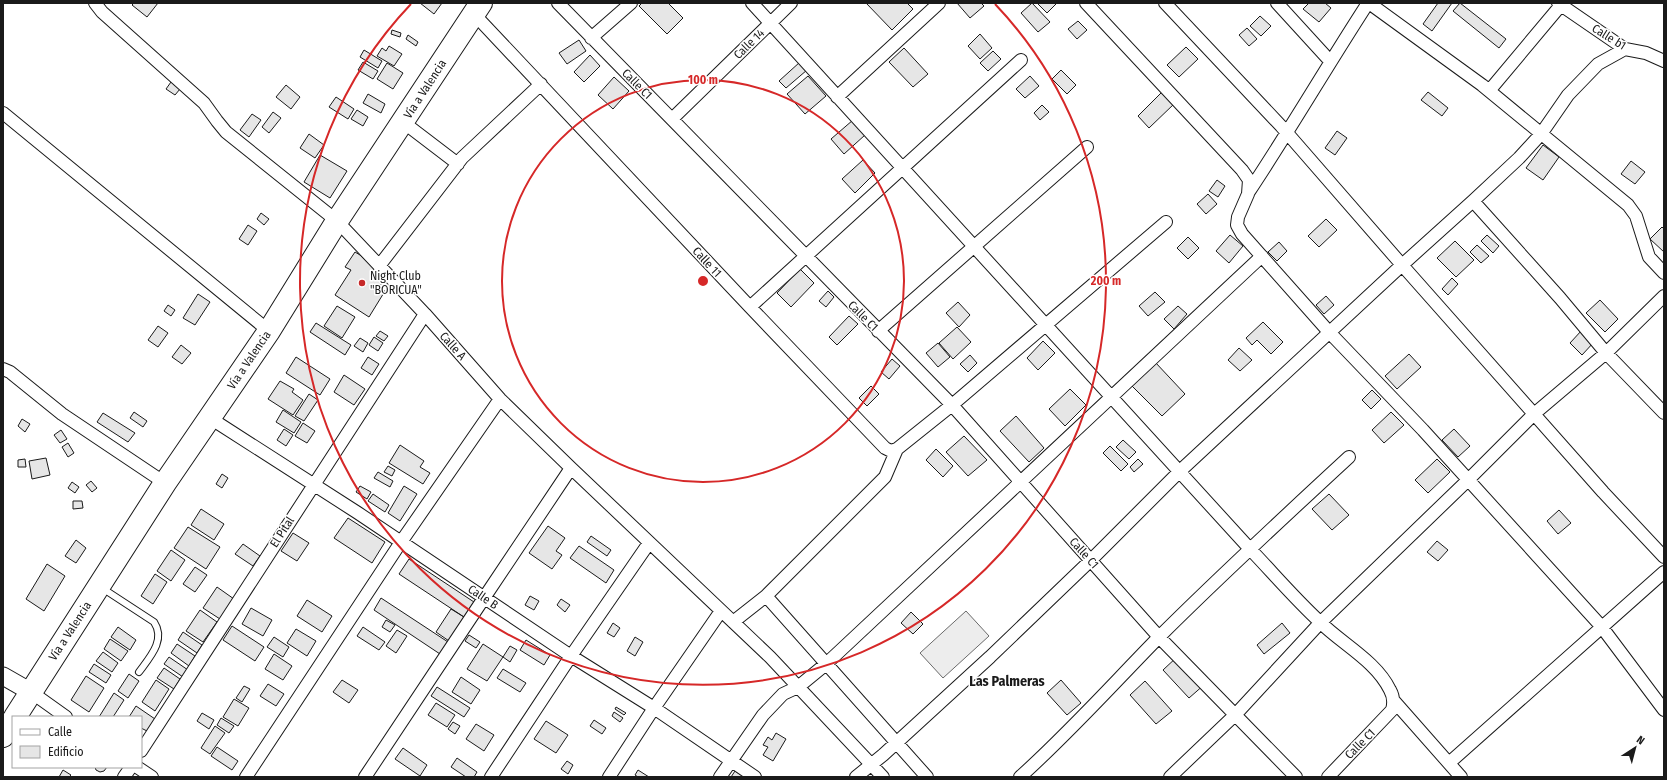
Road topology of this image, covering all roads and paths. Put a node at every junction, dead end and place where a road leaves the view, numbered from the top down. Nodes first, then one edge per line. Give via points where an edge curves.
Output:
1 (95, 3) edge
2 (558, 3) edge
3 (631, 3) edge
4 (752, 3) edge
5 (791, 3) edge
6 (939, 3) edge
7 (1086, 3) edge
8 (1165, 3) edge
9 (1277, 3) edge
10 (1369, 3) edge
11 (1559, 4) edge
12 (478, 8) edge
13 (770, 24) junction
14 (591, 38) junction
15 (1625, 49) junction
16 (1021, 60) dead end
17 (1330, 61) junction
18 (1664, 61) edge
19 (541, 84) junction
20 (1489, 91) junction
21 (837, 97) junction
22 (3, 113) edge
23 (672, 119) junction
24 (403, 122) junction
25 (1287, 134) junction
26 (1541, 134) junction
27 (1087, 147) dead end
28 (458, 164) junction
29 (902, 168) junction
30 (1248, 194) junction
31 (1473, 201) junction
32 (337, 221) junction
33 (1166, 222) dead end
34 (974, 246) junction
35 (1262, 256) junction
36 (805, 257) junction
37 (1402, 265) junction
38 (380, 266) junction
39 (1664, 273) edge
40 (1664, 296) edge
41 (750, 307) junction
42 (425, 314) junction
43 (1047, 325) junction
44 (269, 331) junction
45 (878, 331) junction
46 (1329, 332) junction
47 (1606, 353) junction
48 (3, 368) edge
49 (1111, 397) junction
50 (500, 398) junction
51 (952, 405) junction
52 (1534, 414) junction
53 (1664, 414) edge
54 (210, 418) junction
55 (897, 449) junction
56 (1349, 457) dead end
57 (571, 468) junction
58 (1180, 471) junction
59 (1468, 480) junction
60 (1020, 482) junction
61 (165, 483) junction
62 (313, 485) junction
63 (401, 542) junction
64 (649, 543) junction
65 (1250, 549) junction
66 (1664, 557) edge
67 (1091, 560) junction
68 (1664, 572) edge
69 (99, 586) junction
70 (766, 596) junction
71 (484, 598) junction
72 (721, 611) junction
73 (733, 622) junction
74 (1320, 623) junction
75 (1601, 626) junction
76 (1159, 638) junction
77 (571, 656) junction
78 (826, 664) junction
79 (140, 672) dead end
80 (3, 676) edge
81 (798, 687) junction
82 (31, 692) junction
83 (1393, 705) junction
84 (654, 708) junction
85 (1664, 710) edge
86 (1236, 714) junction
87 (13, 716) edge
88 (65, 716) edge
89 (897, 741) junction
90 (142, 749) edge
91 (731, 759) junction
92 (1449, 763) junction
93 (871, 764) junction
94 (130, 768) edge
95 (138, 768) edge
96 (124, 777) edge
97 (152, 777) edge
98 (246, 777) edge
99 (366, 777) edge
100 (491, 777) edge
101 (609, 777) edge
102 (720, 777) edge
103 (755, 777) edge
104 (856, 777) edge
105 (883, 777) edge
106 (927, 777) edge
107 (1020, 777) edge
108 (1170, 777) edge
109 (1296, 777) edge
110 (1328, 777) edge
111 (1461, 777) edge

1 - 32 street, Calle A via 204,103 226,132
2 - 14 street, Calle C1
3 - 14 street
4 - 13 street
5 - 13 street, Calle 14
6 - 21 street
7 - 30 street via 1242,170 1249,180
8 - 25 street
9 - 17 street
10 - 17 street
10 - 20 street
11 - 15 street, Calle b1
11 - 20 street
12 - 19 street, Calle 11
12 - 24 highway, Vía a Valencia
13 - 21 street
13 - 23 street, Calle 14
14 - 23 street, Calle C1
15 - 18 street, Calle b1 via 1646,53
15 - 26 street via 1593,69 1568,95
16 - 29 street
17 - 25 street
19 - 28 street
19 - 41 street, Calle 11
20 - 26 street
21 - 29 street
22 - 44 street
23 - 36 street, Calle C1
24 - 28 street
24 - 32 highway, Vía a Valencia
25 - 30 street
25 - 37 street
26 - 31 street
26 - 39 street via 1628,206 1636,216 1650,257
27 - 34 street
28 - 38 street
29 - 34 street
29 - 36 street
30 - 35 street via 1238,217 1238,225 1242,234
31 - 37 street
31 - 47 street
32 - 38 street, Calle A
32 - 44 highway, Vía a Valencia
33 - 43 street
34 - 43 street
34 - 45 street
35 - 46 street
35 - 49 street
36 - 41 street
36 - 45 street, Calle C1
37 - 46 street
37 - 52 street
38 - 42 street, Calle A
40 - 47 street
41 - 55 street, Calle 11 via 885,448 891,451
42 - 50 street, Calle A
42 - 62 street, El Pital
43 - 49 street
43 - 51 street
44 - 54 highway, Vía a Valencia
45 - 51 street, Calle C1
46 - 58 street
46 - 59 street
47 - 52 street
47 - 53 street
48 - 61 street via 62,414
49 - 58 street
49 - 60 street
50 - 57 street, Calle A
50 - 63 street
51 - 55 street
51 - 60 street, Calle C1
52 - 59 street
52 - 66 street
54 - 61 highway, Vía a Valencia
54 - 62 street, Calle B
55 - 70 street via 885,477
56 - 65 street
57 - 64 street, Calle A
57 - 71 street
58 - 65 street
58 - 67 street
59 - 74 street
59 - 75 street
60 - 67 street, Calle C1
60 - 78 street
61 - 69 highway, Vía a Valencia
62 - 63 street, Calle B
62 - 90 street, El Pital
63 - 71 street, Calle B
63 - 98 street
64 - 72 street, Calle A
64 - 77 street
65 - 74 street
65 - 76 street
67 - 76 street, Calle C1
67 - 89 street via 990,657
68 - 75 street
69 - 79 lane via 154,622 158,628 157,647
69 - 82 highway, Vía a Valencia
70 - 73 street
70 - 78 street
71 - 77 street, Calle B
71 - 99 street
72 - 73 street, Calle A
72 - 84 street
73 - 81 street, Calle A
74 - 83 street via 1375,668 1390,690
74 - 86 street
75 - 85 street
75 - 92 street
76 - 86 street, Calle C1
76 - 107 street via 1051,749
77 - 84 street, Calle B
77 - 100 street
78 - 81 street
78 - 89 street
80 - 82 main road
81 - 91 street via 783,694 763,715
81 - 93 street, Calle A
82 - 87 highway, Vía a Valencia
82 - 88 street
83 - 92 street
83 - 110 street, Calle C1
84 - 91 street, Calle B
84 - 101 street
86 - 108 street
86 - 109 street, Calle C1
89 - 93 street
89 - 106 street
91 - 102 street
91 - 103 street, Calle B
92 - 111 street
93 - 104 street
93 - 105 street, Calle A
94 - 96 street
95 - 97 street

